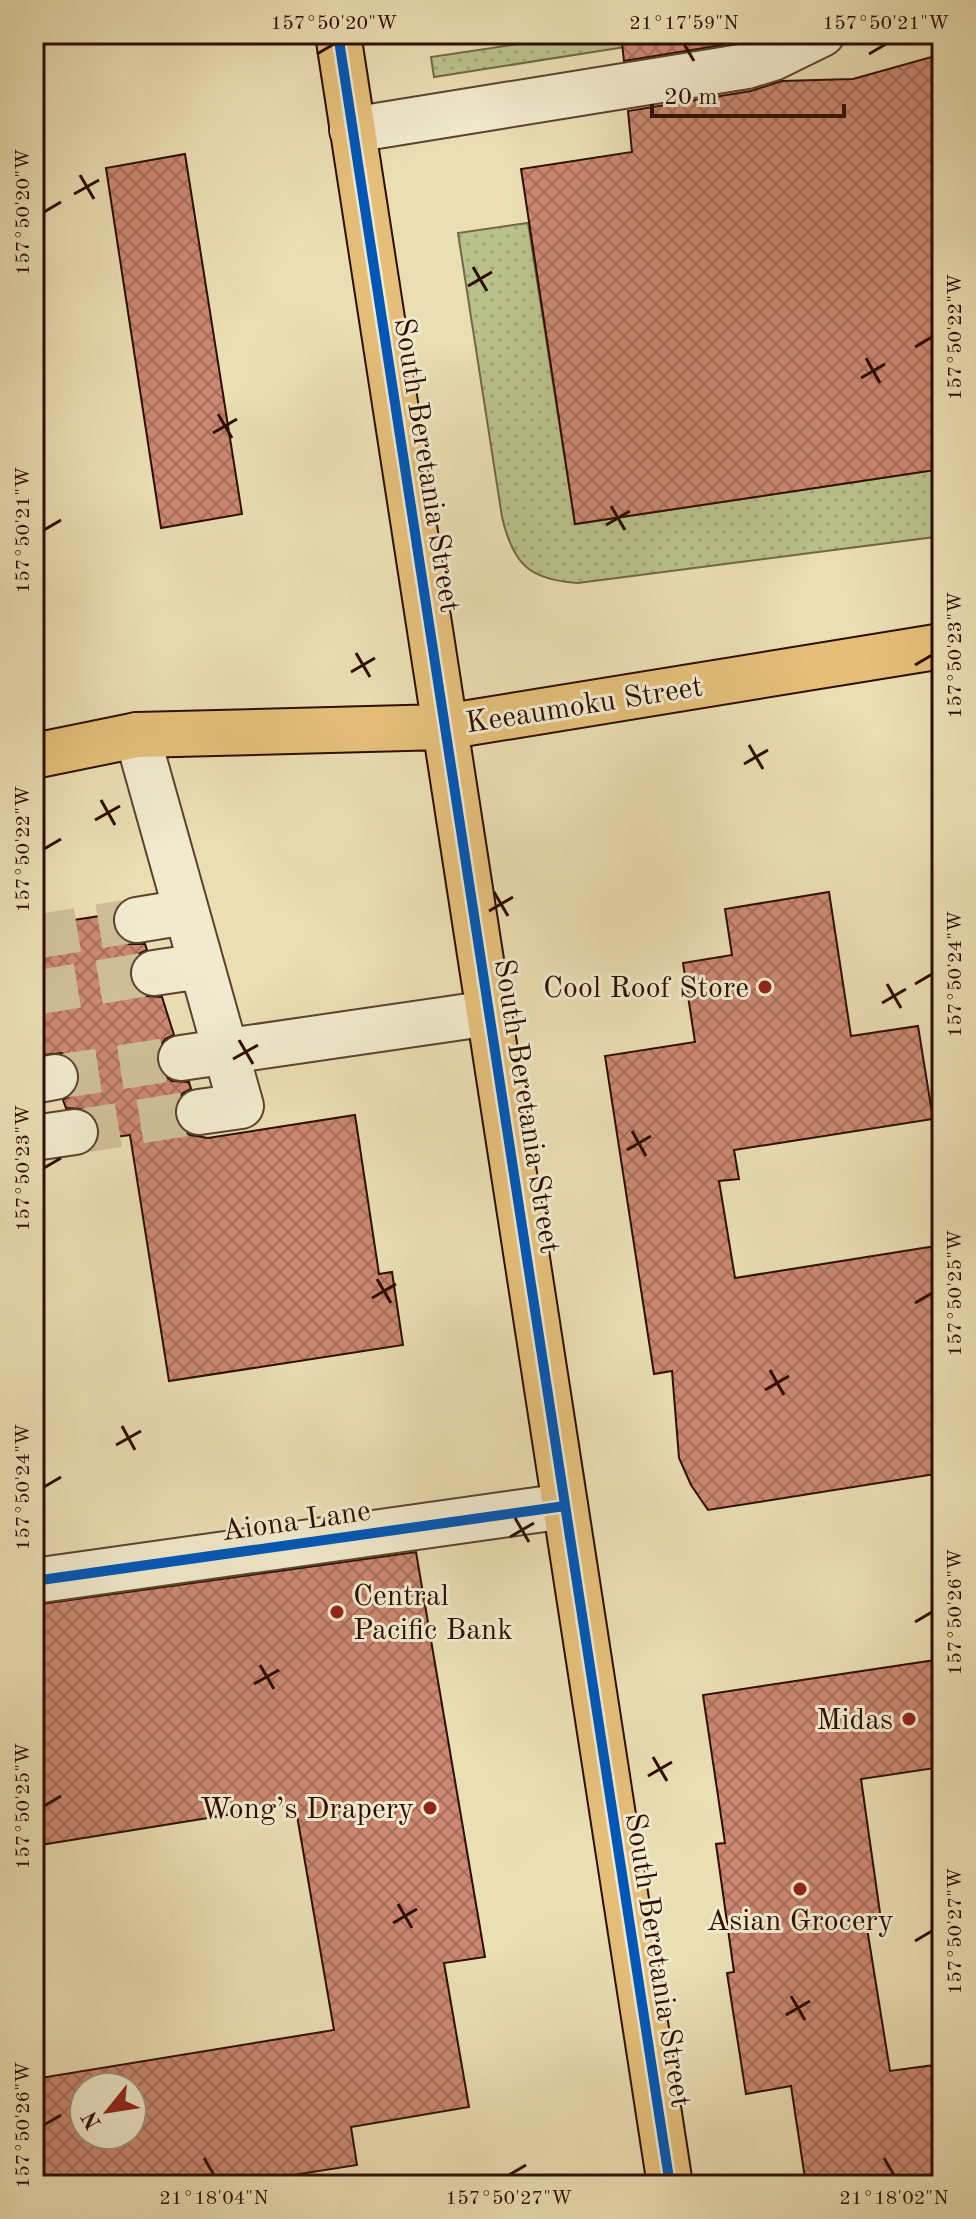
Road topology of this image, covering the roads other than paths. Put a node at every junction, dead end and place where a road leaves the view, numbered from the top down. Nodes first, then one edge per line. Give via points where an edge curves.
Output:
1 (338, 34) edge
2 (822, 34) edge
3 (352, 130) junction
4 (942, 646) edge
5 (444, 727) junction
6 (137, 735) junction
7 (34, 756) edge
8 (185, 912) junction
9 (137, 920) tunnel mouth
10 (201, 966) junction
11 (154, 973) tunnel mouth
12 (490, 1013) junction
13 (225, 1051) junction
14 (181, 1058) tunnel mouth
15 (199, 1112) tunnel mouth
16 (565, 1506) junction
17 (34, 1581) edge
18 (670, 2185) edge

1 - 3 main road, South Beretania Street
2 - 3 street via 747,66
3 - 5 main road, South Beretania Street
4 - 5 main road, Keeaumoku Street
5 - 6 main road, Keeaumoku Street
5 - 12 main road, South Beretania Street
6 - 7 main road, Keeaumoku Street
6 - 8 street
8 - 9 street
8 - 10 street
10 - 11 street
10 - 13 street
12 - 13 street
12 - 16 main road, South Beretania Street
13 - 14 street
13 - 15 street via 241,1106
16 - 17 street, Aiona Lane
16 - 18 main road, South Beretania Street

